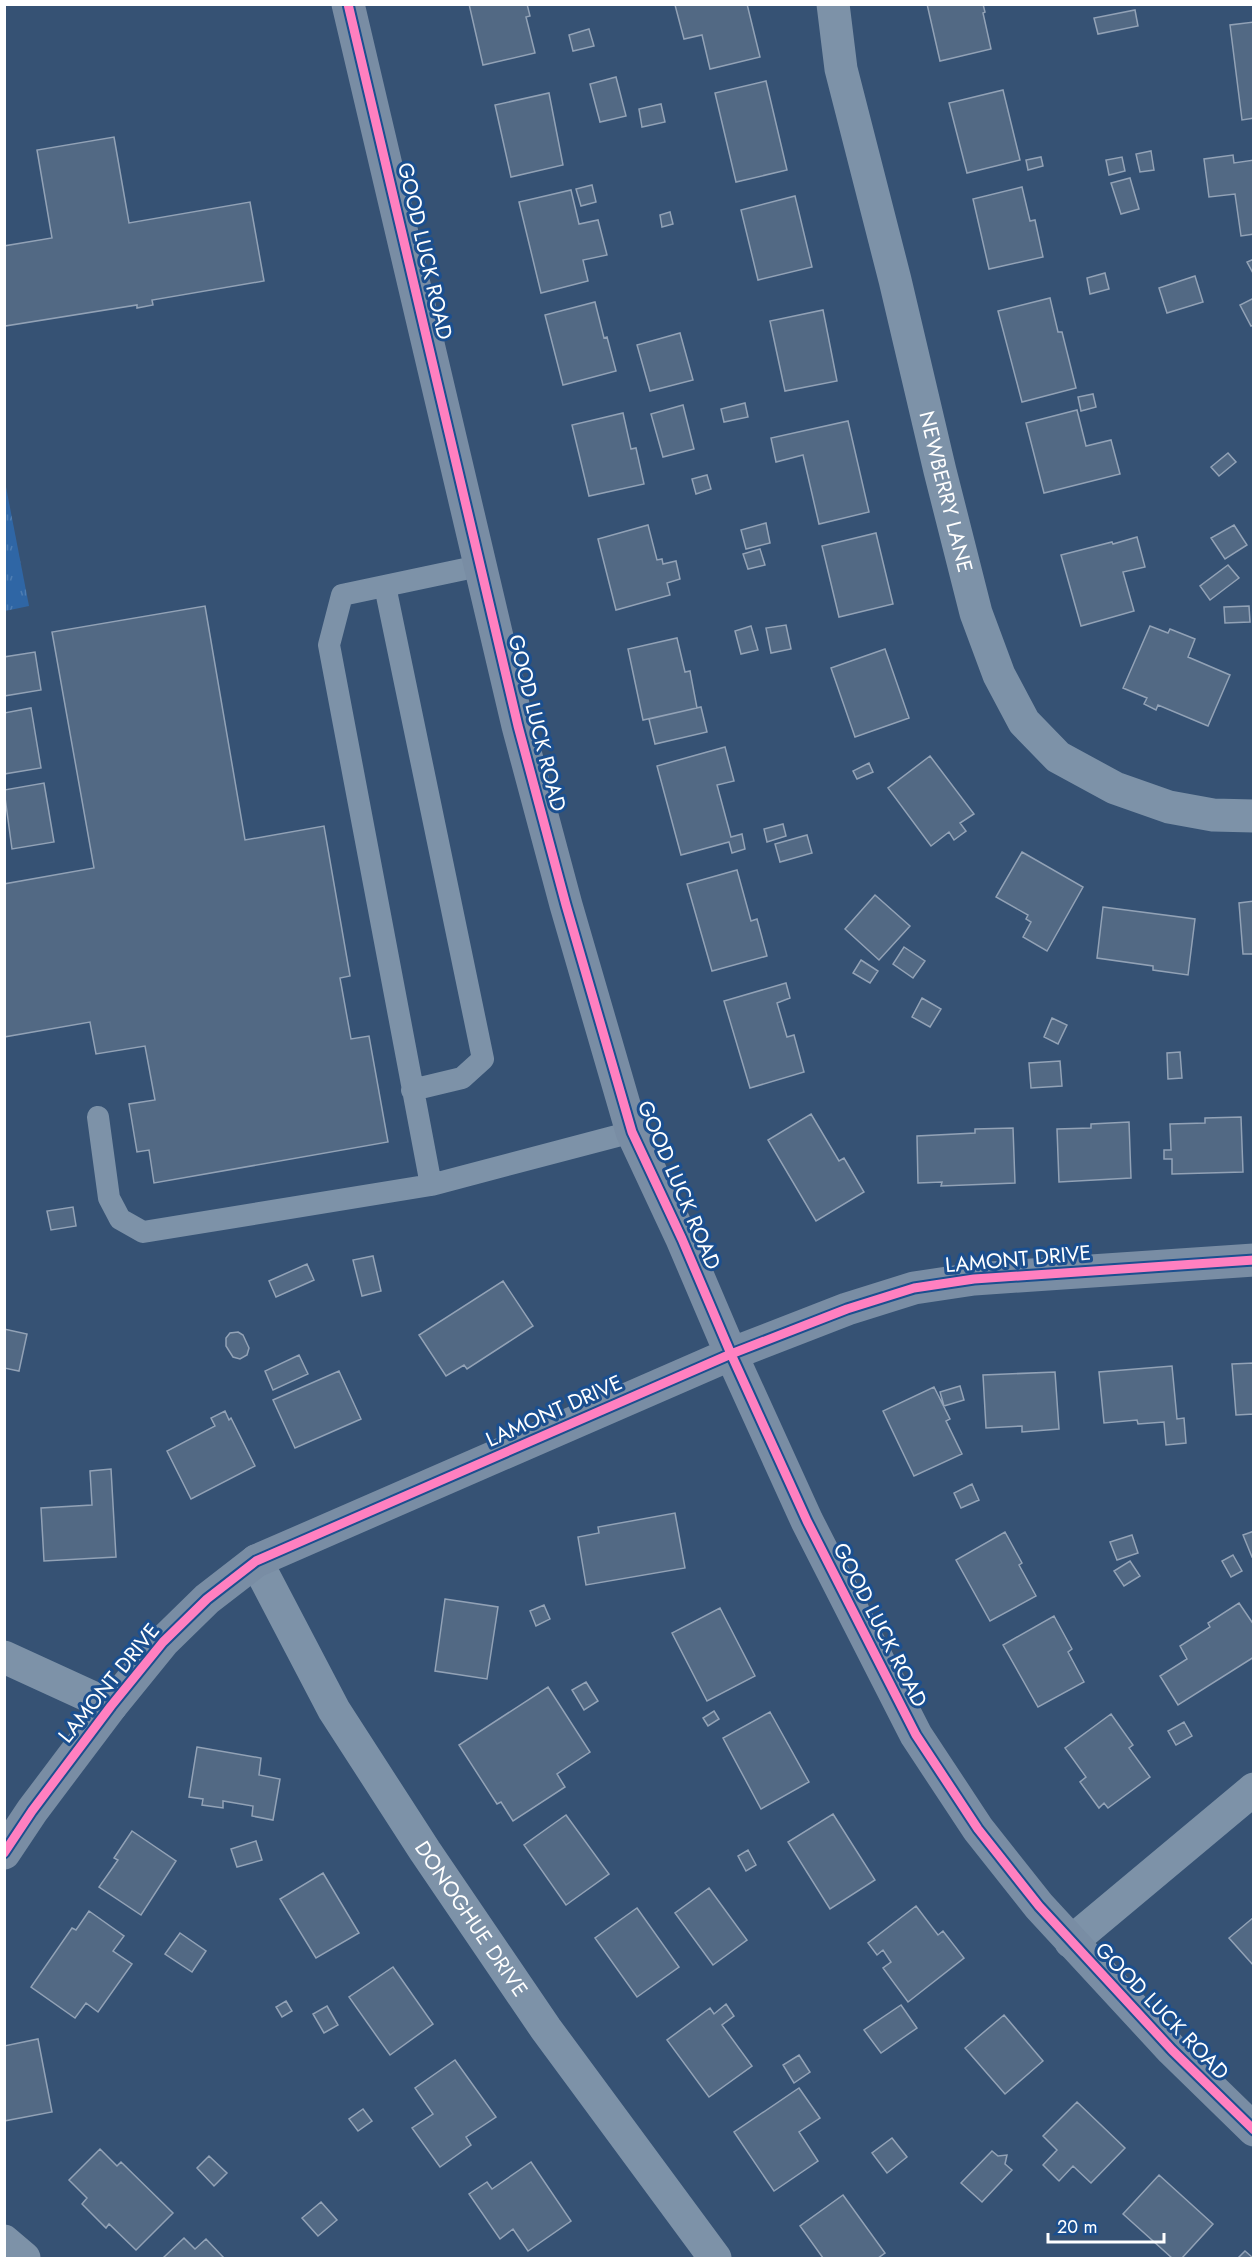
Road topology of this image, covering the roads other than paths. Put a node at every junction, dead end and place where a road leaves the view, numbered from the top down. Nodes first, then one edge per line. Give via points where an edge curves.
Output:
1 (348, 4) edge
2 (833, 4) edge
3 (479, 566) junction
4 (385, 586) junction
5 (1254, 816) edge
6 (412, 1090) junction
7 (98, 1117) dead end
8 (632, 1132) junction
9 (431, 1185) junction
10 (1254, 1260) edge
11 (731, 1354) junction
12 (256, 1561) junction
13 (4, 1657) edge
14 (111, 1706) junction
15 (1254, 1789) edge
16 (4, 1853) edge
17 (1071, 1942) junction
18 (1254, 2130) edge
19 (4, 2241) edge
20 (24, 2259) edge
21 (715, 2259) edge

1 - 3 main road, GOOD LUCK ROAD
2 - 5 street, NEWBERRY LANE via 841,69 943,482 976,613 999,675 1024,722 1058,757 1106,783 1168,807 1213,815
3 - 4 lane
3 - 8 main road, GOOD LUCK ROAD via 566,905
4 - 6 lane via 342,595 329,645
4 - 6 lane via 483,1059 462,1078
6 - 9 lane
7 - 9 lane via 109,1198 120,1219 143,1232
8 - 9 lane
8 - 11 main road, GOOD LUCK ROAD
10 - 11 main road, LAMONT DRIVE via 974,1279 914,1288
11 - 12 main road, LAMONT DRIVE
11 - 17 main road, GOOD LUCK ROAD via 807,1521 916,1735 978,1829
12 - 14 main road, LAMONT DRIVE via 207,1599 163,1642
12 - 21 street, DONOGHUE DRIVE via 334,1710 424,1851 546,2029
13 - 14 street
14 - 16 main road, LAMONT DRIVE
15 - 17 street
17 - 18 main road, GOOD LUCK ROAD
19 - 20 street

